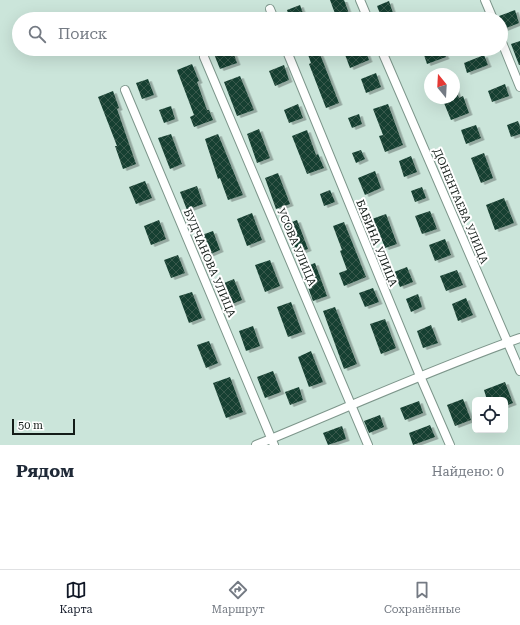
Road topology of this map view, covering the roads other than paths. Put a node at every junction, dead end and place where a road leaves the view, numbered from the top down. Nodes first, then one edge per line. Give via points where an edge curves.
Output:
1 (360, 0) edge
2 (485, 0) edge
3 (270, 9) dead end
4 (271, 12) edge
5 (365, 12) edge
6 (490, 12) edge
7 (289, 56) edge
8 (384, 56) edge
9 (507, 56) edge
10 (204, 57) dead end
11 (520, 87) edge
12 (125, 90) dead end
13 (520, 338) edge
14 (508, 342) junction
15 (520, 371) edge
16 (420, 376) junction
17 (352, 406) junction
18 (273, 442) edge
19 (256, 445) edge
20 (368, 445) edge
21 (450, 445) edge

1 - 5 street
2 - 6 street
3 - 4 street
7 - 16 street, БАБИНА УЛИЦА
8 - 14 street, ДОНЕНТАЕВА УЛИЦА
9 - 11 street
10 - 17 street, УСОВА УЛИЦА
12 - 18 street, БУДЧАНОВА УЛИЦА
13 - 14 street
14 - 15 street, ДОНЕНТАЕВА УЛИЦА
14 - 16 street
16 - 17 street
16 - 21 street, БАБИНА УЛИЦА
17 - 18 street
17 - 20 street, УСОВА УЛИЦА
18 - 19 street

